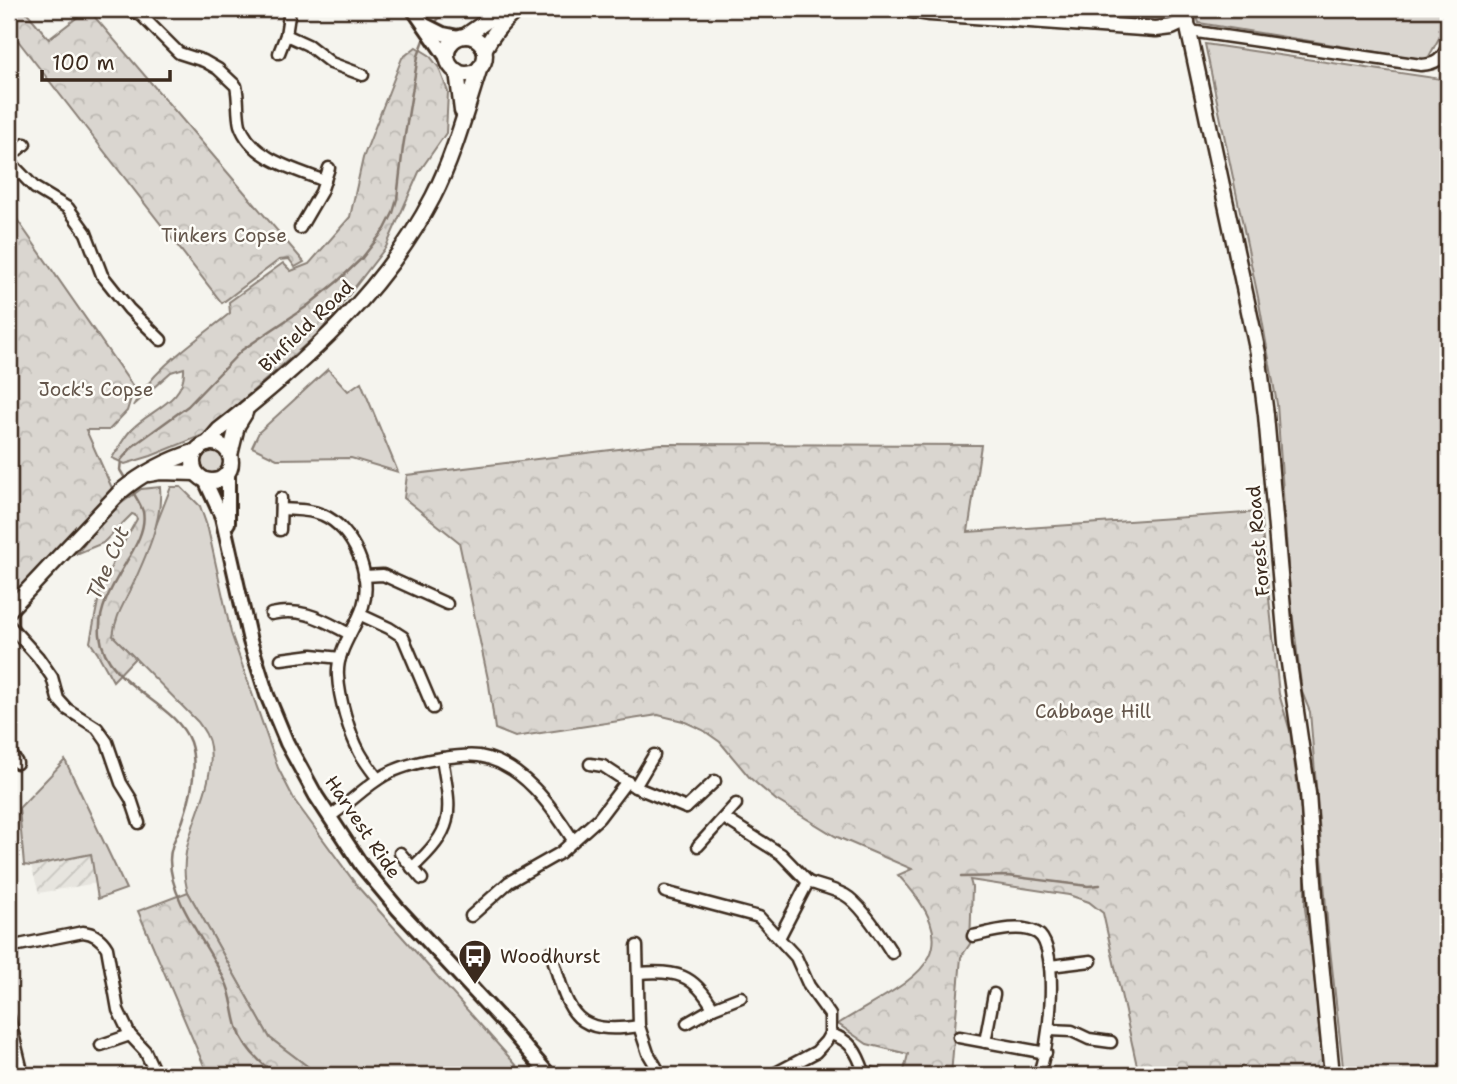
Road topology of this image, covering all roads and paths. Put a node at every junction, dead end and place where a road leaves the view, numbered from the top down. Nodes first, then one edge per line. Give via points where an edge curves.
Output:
1 (126, 9) edge
2 (290, 9) edge
3 (504, 9) edge
4 (519, 9) edge
5 (905, 9) edge
6 (420, 17) edge
7 (1187, 20) edge
8 (286, 35) junction
9 (437, 36) junction
10 (462, 36) junction
11 (1448, 46) edge
12 (484, 50) junction
13 (279, 53) dead end
14 (447, 58) junction
15 (480, 67) junction
16 (457, 71) junction
17 (363, 75) dead end
18 (462, 119) junction
19 (25, 144) dead end
20 (9, 159) edge
21 (329, 168) dead end
22 (326, 181) junction
23 (300, 228) dead end
24 (161, 340) dead end
25 (247, 408) junction
26 (202, 448) junction
27 (230, 455) junction
28 (228, 474) junction
29 (200, 476) junction
30 (138, 477) junction
31 (280, 530) dead end
32 (230, 551) junction
33 (364, 576) junction
34 (447, 604) dead end
35 (9, 610) edge
36 (271, 614) dead end
37 (360, 615) junction
38 (9, 625) edge
39 (350, 634) junction
40 (340, 658) junction
41 (281, 659) dead end
42 (433, 708) dead end
43 (9, 750) edge
44 (654, 755) dead end
45 (442, 758) junction
46 (17, 763) dead end
47 (590, 764) dead end
48 (378, 779) junction
49 (715, 780) dead end
50 (631, 784) junction
51 (736, 804) dead end
52 (329, 817) junction
53 (724, 818) junction
54 (139, 824) dead end
55 (573, 840) junction
56 (698, 846) dead end
57 (400, 853) dead end
58 (412, 868) junction
59 (422, 879) dead end
60 (808, 882) junction
61 (665, 892) dead end
62 (471, 916) dead end
63 (973, 936) dead end
64 (779, 938) junction
65 (637, 946) dead end
66 (9, 947) edge
67 (551, 952) dead end
68 (892, 953) dead end
69 (1091, 961) dead end
70 (1050, 966) junction
71 (639, 973) junction
72 (994, 994) dead end
73 (741, 997) dead end
74 (713, 1008) junction
75 (9, 1017) edge
76 (687, 1023) dead end
77 (639, 1026) junction
78 (1049, 1030) junction
79 (830, 1034) junction
80 (130, 1035) junction
81 (959, 1037) dead end
82 (985, 1042) junction
83 (1111, 1042) dead end
84 (101, 1045) dead end
85 (1046, 1053) junction
86 (793, 1070) edge
87 (864, 1074) edge
88 (23, 1075) edge
89 (156, 1075) edge
90 (549, 1075) edge
91 (660, 1075) edge
92 (772, 1075) edge
93 (879, 1075) edge
94 (1038, 1075) edge
95 (1332, 1075) edge

1 - 22 street via 141,15 179,53 218,69 236,86 241,126 267,157
2 - 8 street
3 - 10 main road
4 - 12 main road via 506,18
5 - 7 main road via 1156,29
6 - 9 street
7 - 11 street via 1420,65 1439,61
7 - 95 main road, Forest Road via 1258,353 1286,643 1308,793
8 - 13 street
8 - 17 street via 331,63
9 - 10 street
9 - 14 street
10 - 12 main road via 477,39
10 - 14 main road via 451,43
12 - 15 main road
14 - 16 main road
15 - 16 main road via 468,73
15 - 18 main road, Binfield Road
16 - 18 main road, Binfield Road
18 - 25 main road, Binfield Road via 434,194 394,261 340,325
19 - 20 street
20 - 24 street via 35,188 68,208 86,233 102,275
21 - 22 street
22 - 23 street
25 - 26 main road, Binfield Road
25 - 27 main road, Binfield Road
26 - 27 main road via 218,444
26 - 29 main road via 193,462
26 - 30 main road, Binfield Road
27 - 28 main road
28 - 29 main road via 217,481
28 - 32 street, Harvest Ride
29 - 30 main road via 160,472
29 - 32 street, Harvest Ride via 222,517
30 - 35 main road, Binfield Road
31 - 33 street via 281,504 336,521 353,544
32 - 52 street, Harvest Ride via 267,695 287,743
33 - 34 street via 395,579
33 - 37 street via 366,593
36 - 39 street via 309,613
37 - 39 street
37 - 42 street via 403,637
38 - 54 street via 52,677 58,699 97,728 107,742
39 - 40 street
40 - 41 street
40 - 48 street via 338,679 350,731
43 - 46 street
44 - 50 street
45 - 48 street via 405,766
45 - 55 street via 481,756 506,766 547,802
45 - 58 street via 449,805 445,826 435,847
47 - 50 street via 603,766
48 - 52 street
49 - 50 street via 686,809
50 - 55 street
51 - 53 street
52 - 90 street, Harvest Ride via 398,909
53 - 56 street
53 - 60 street via 781,854
55 - 62 street via 547,862 509,882
57 - 58 street
58 - 59 street
60 - 64 street
60 - 68 street via 854,902
61 - 64 street via 759,917
63 - 70 street via 1031,930 1046,942
64 - 79 street via 796,957 830,1016
65 - 71 street
66 - 80 street via 83,932 97,936 107,948 118,1010
67 - 77 street via 564,997 578,1017 604,1030
69 - 70 street
70 - 78 street
71 - 74 street via 682,974
71 - 77 street
72 - 82 street
73 - 74 street
74 - 76 street
75 - 88 street
77 - 91 street
78 - 83 street
78 - 85 street
79 - 86 street
79 - 87 street via 853,1046
80 - 84 street
80 - 89 street via 145,1051
81 - 82 street
82 - 85 street
85 - 94 street
86 - 92 street
87 - 93 street

